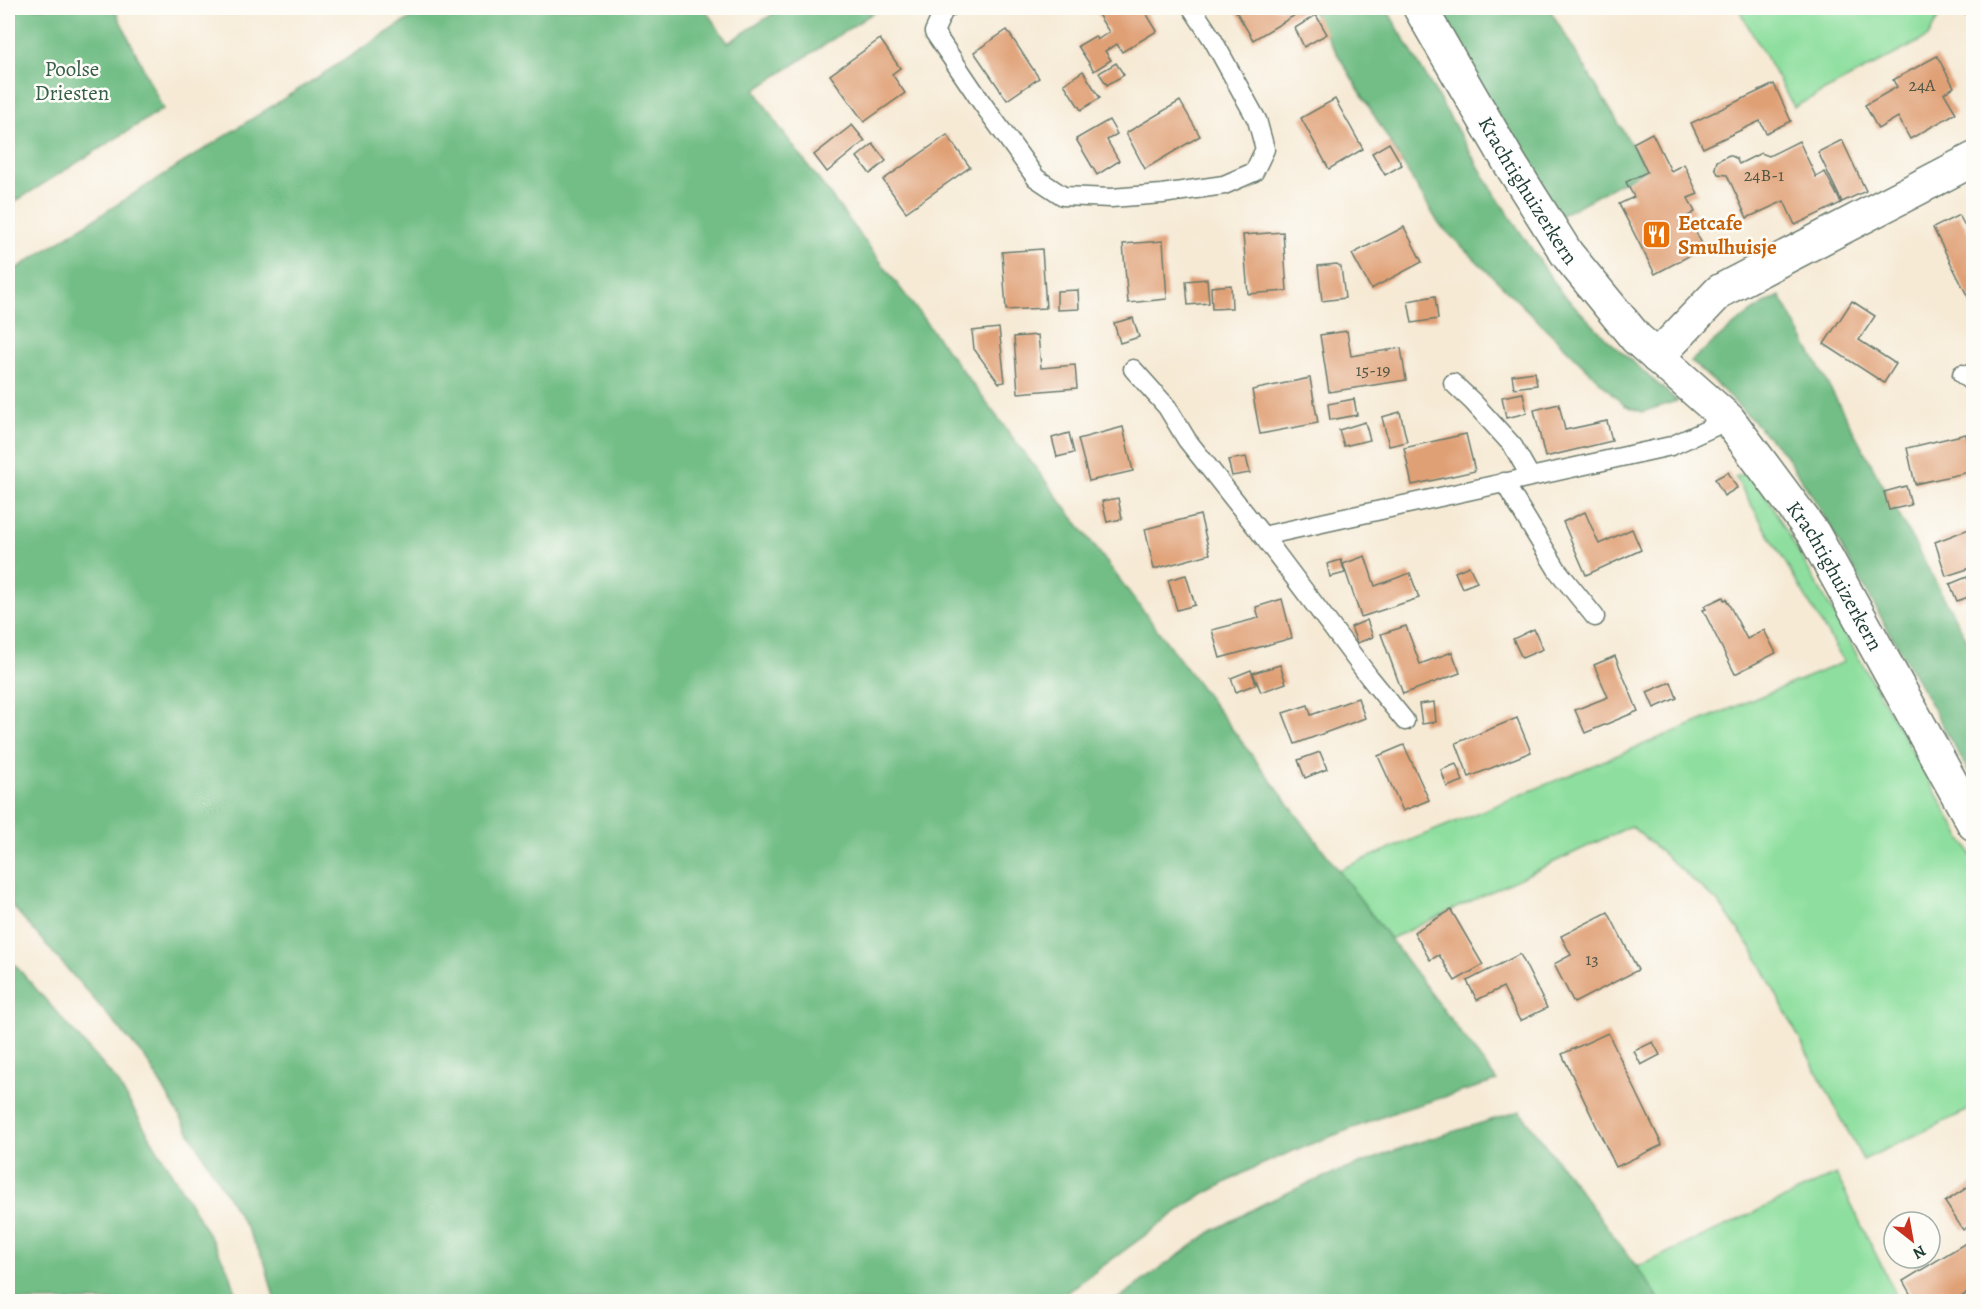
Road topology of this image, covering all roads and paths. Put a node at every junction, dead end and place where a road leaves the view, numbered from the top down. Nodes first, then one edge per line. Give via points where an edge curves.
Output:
1 (948, 8) edge
2 (1192, 8) edge
3 (1420, 8) edge
4 (1974, 159) edge
5 (1657, 357) junction
6 (1132, 369) dead end
7 (1453, 383) dead end
8 (1729, 420) junction
9 (1530, 476) junction
10 (1504, 482) junction
11 (1263, 536) junction
12 (1595, 617) dead end
13 (1405, 721) dead end
14 (1974, 824) edge

1 - 2 lane via 934,32 1036,178 1063,196 1111,198 1224,185 1254,172 1265,148 1257,120
3 - 5 street, Krachtighuizerkern via 1567,254 1636,338
4 - 5 street via 1720,291
5 - 8 street, Krachtighuizerkern
6 - 11 lane via 1167,407 1187,440
7 - 9 lane via 1513,446
8 - 9 lane via 1671,446
8 - 14 street, Krachtighuizerkern via 1813,533
9 - 10 lane
10 - 11 lane
10 - 12 lane via 1558,571
11 - 13 lane

